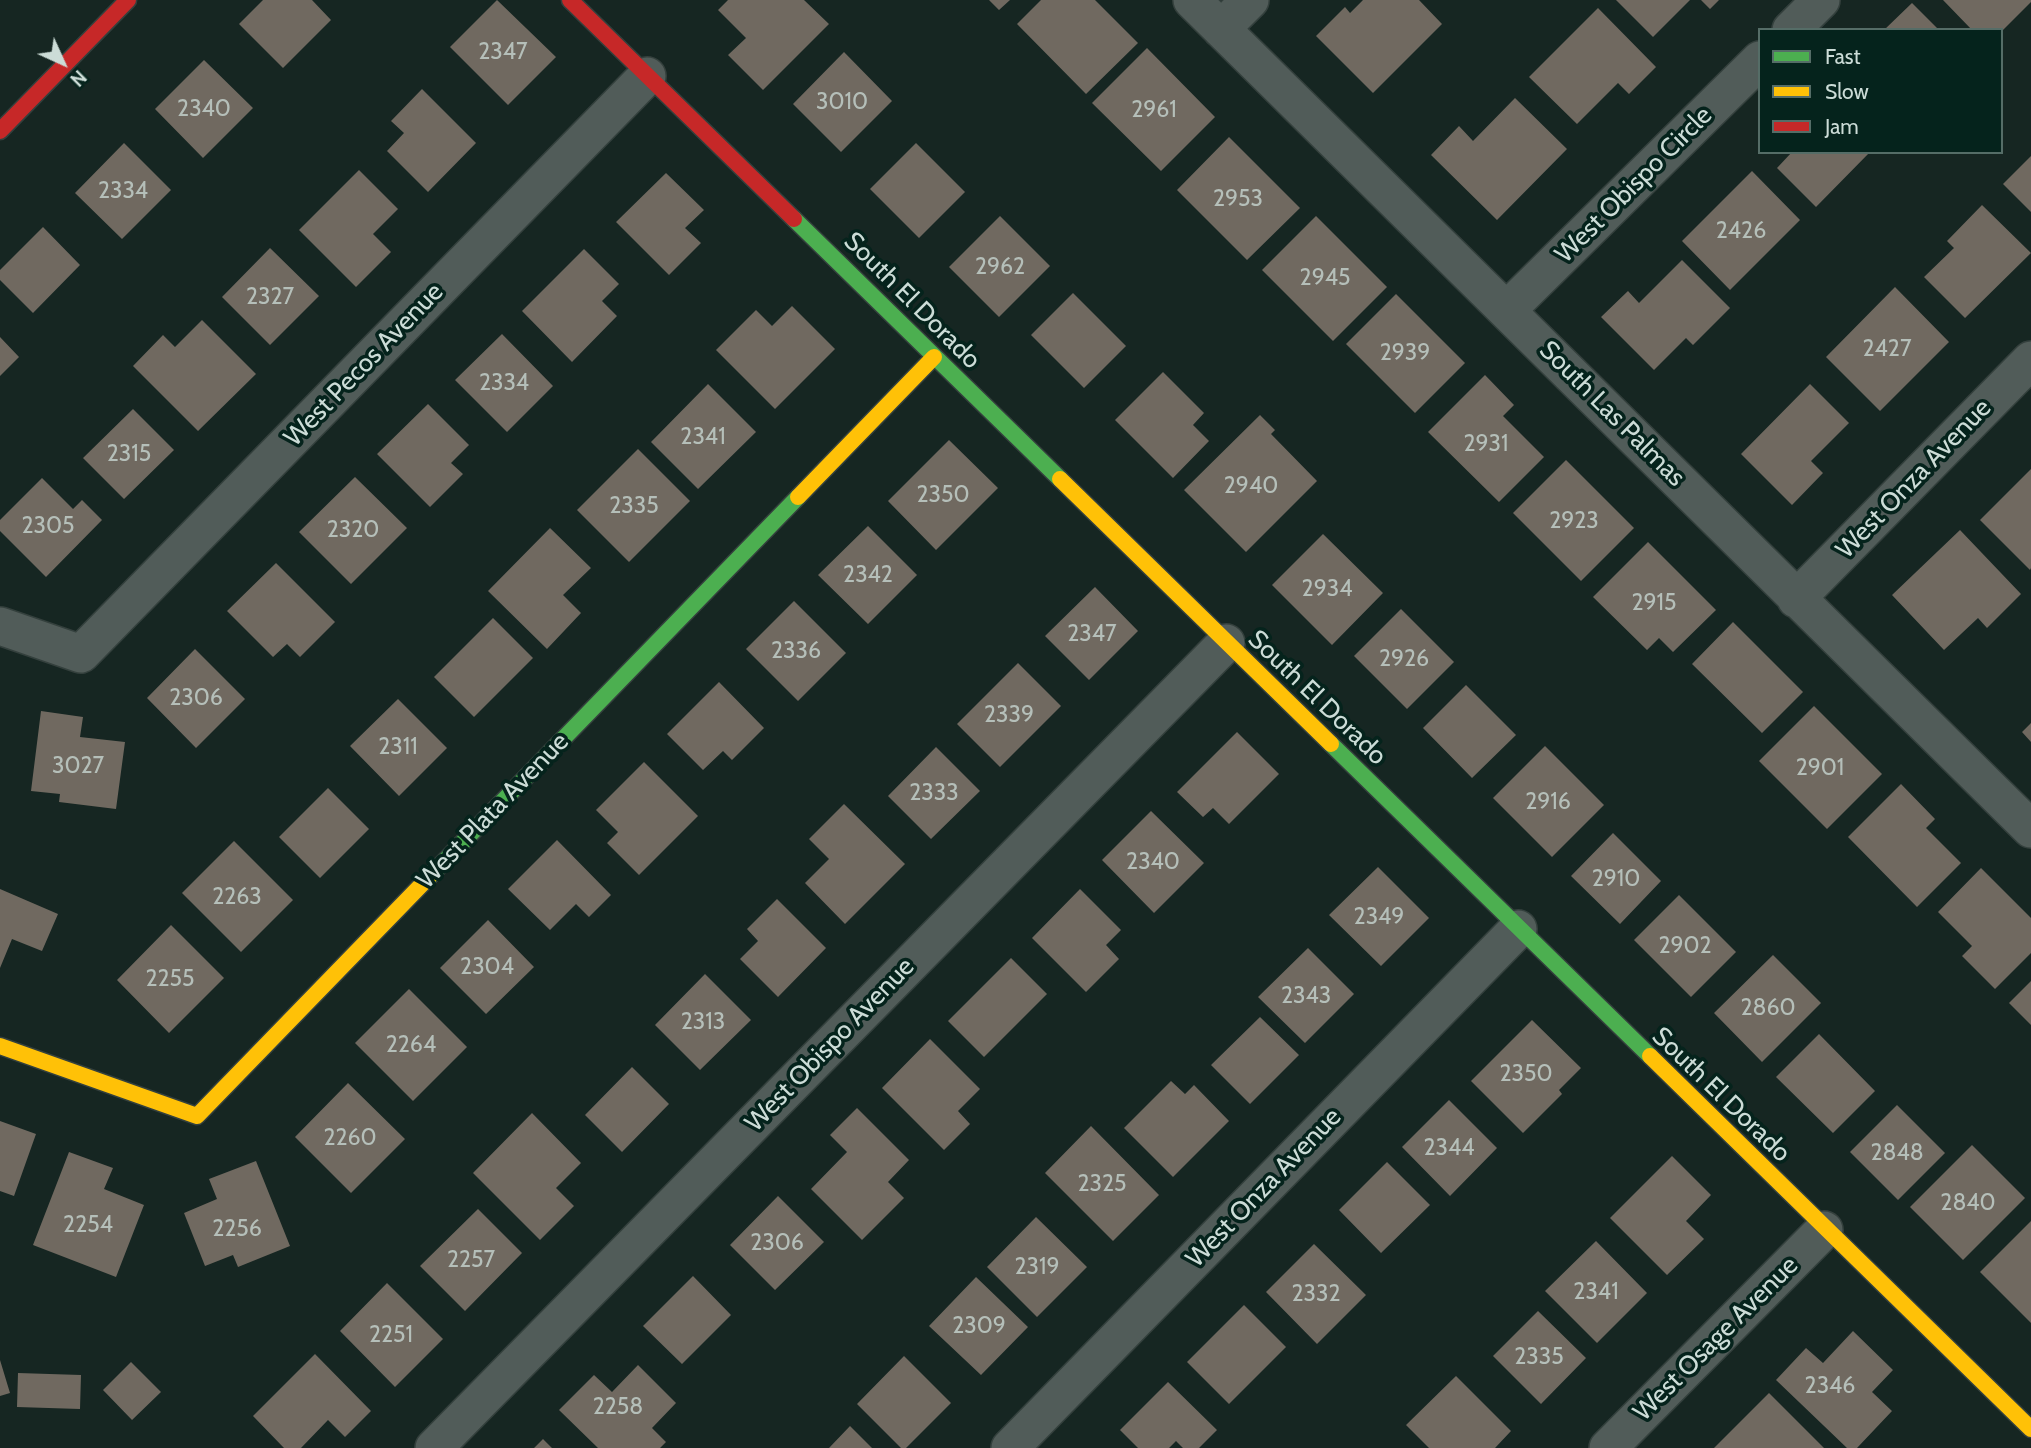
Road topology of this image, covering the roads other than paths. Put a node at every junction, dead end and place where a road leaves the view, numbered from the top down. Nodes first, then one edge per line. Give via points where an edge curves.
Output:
1 (128, 0) edge
2 (569, 0) edge
3 (1192, 0) edge
4 (1250, 0) edge
5 (1821, 0) edge
6 (1793, 28) edge
7 (1221, 29) junction
8 (1758, 62) edge
9 (647, 76) junction
10 (0, 131) edge
11 (1507, 310) junction
12 (934, 357) junction
13 (2031, 360) edge
14 (1796, 599) junction
15 (0, 626) edge
16 (1226, 643) junction
17 (2031, 829) edge
18 (1518, 929) junction
19 (0, 1046) edge
20 (1824, 1230) junction
21 (2031, 1429) edge
22 (434, 1448) edge
23 (1010, 1448) edge
24 (1608, 1448) edge

1 - 10 street
2 - 9 street, South El Dorado
3 - 7 street, South Las Palmas
4 - 7 street
5 - 6 street
7 - 11 street, South Las Palmas
8 - 11 street, West Obispo Circle
9 - 12 street, South El Dorado
9 - 15 street, West Pecos Avenue via 81,654
11 - 14 street, South Las Palmas
12 - 16 street, South El Dorado
12 - 19 street, West Plata Avenue via 197,1116
13 - 14 street, West Onza Avenue
14 - 17 street, South Las Palmas
16 - 18 street, South El Dorado
16 - 22 street, West Obispo Avenue
18 - 20 street, South El Dorado
18 - 23 street, West Onza Avenue
20 - 21 street, South El Dorado
20 - 24 street, West Osage Avenue

